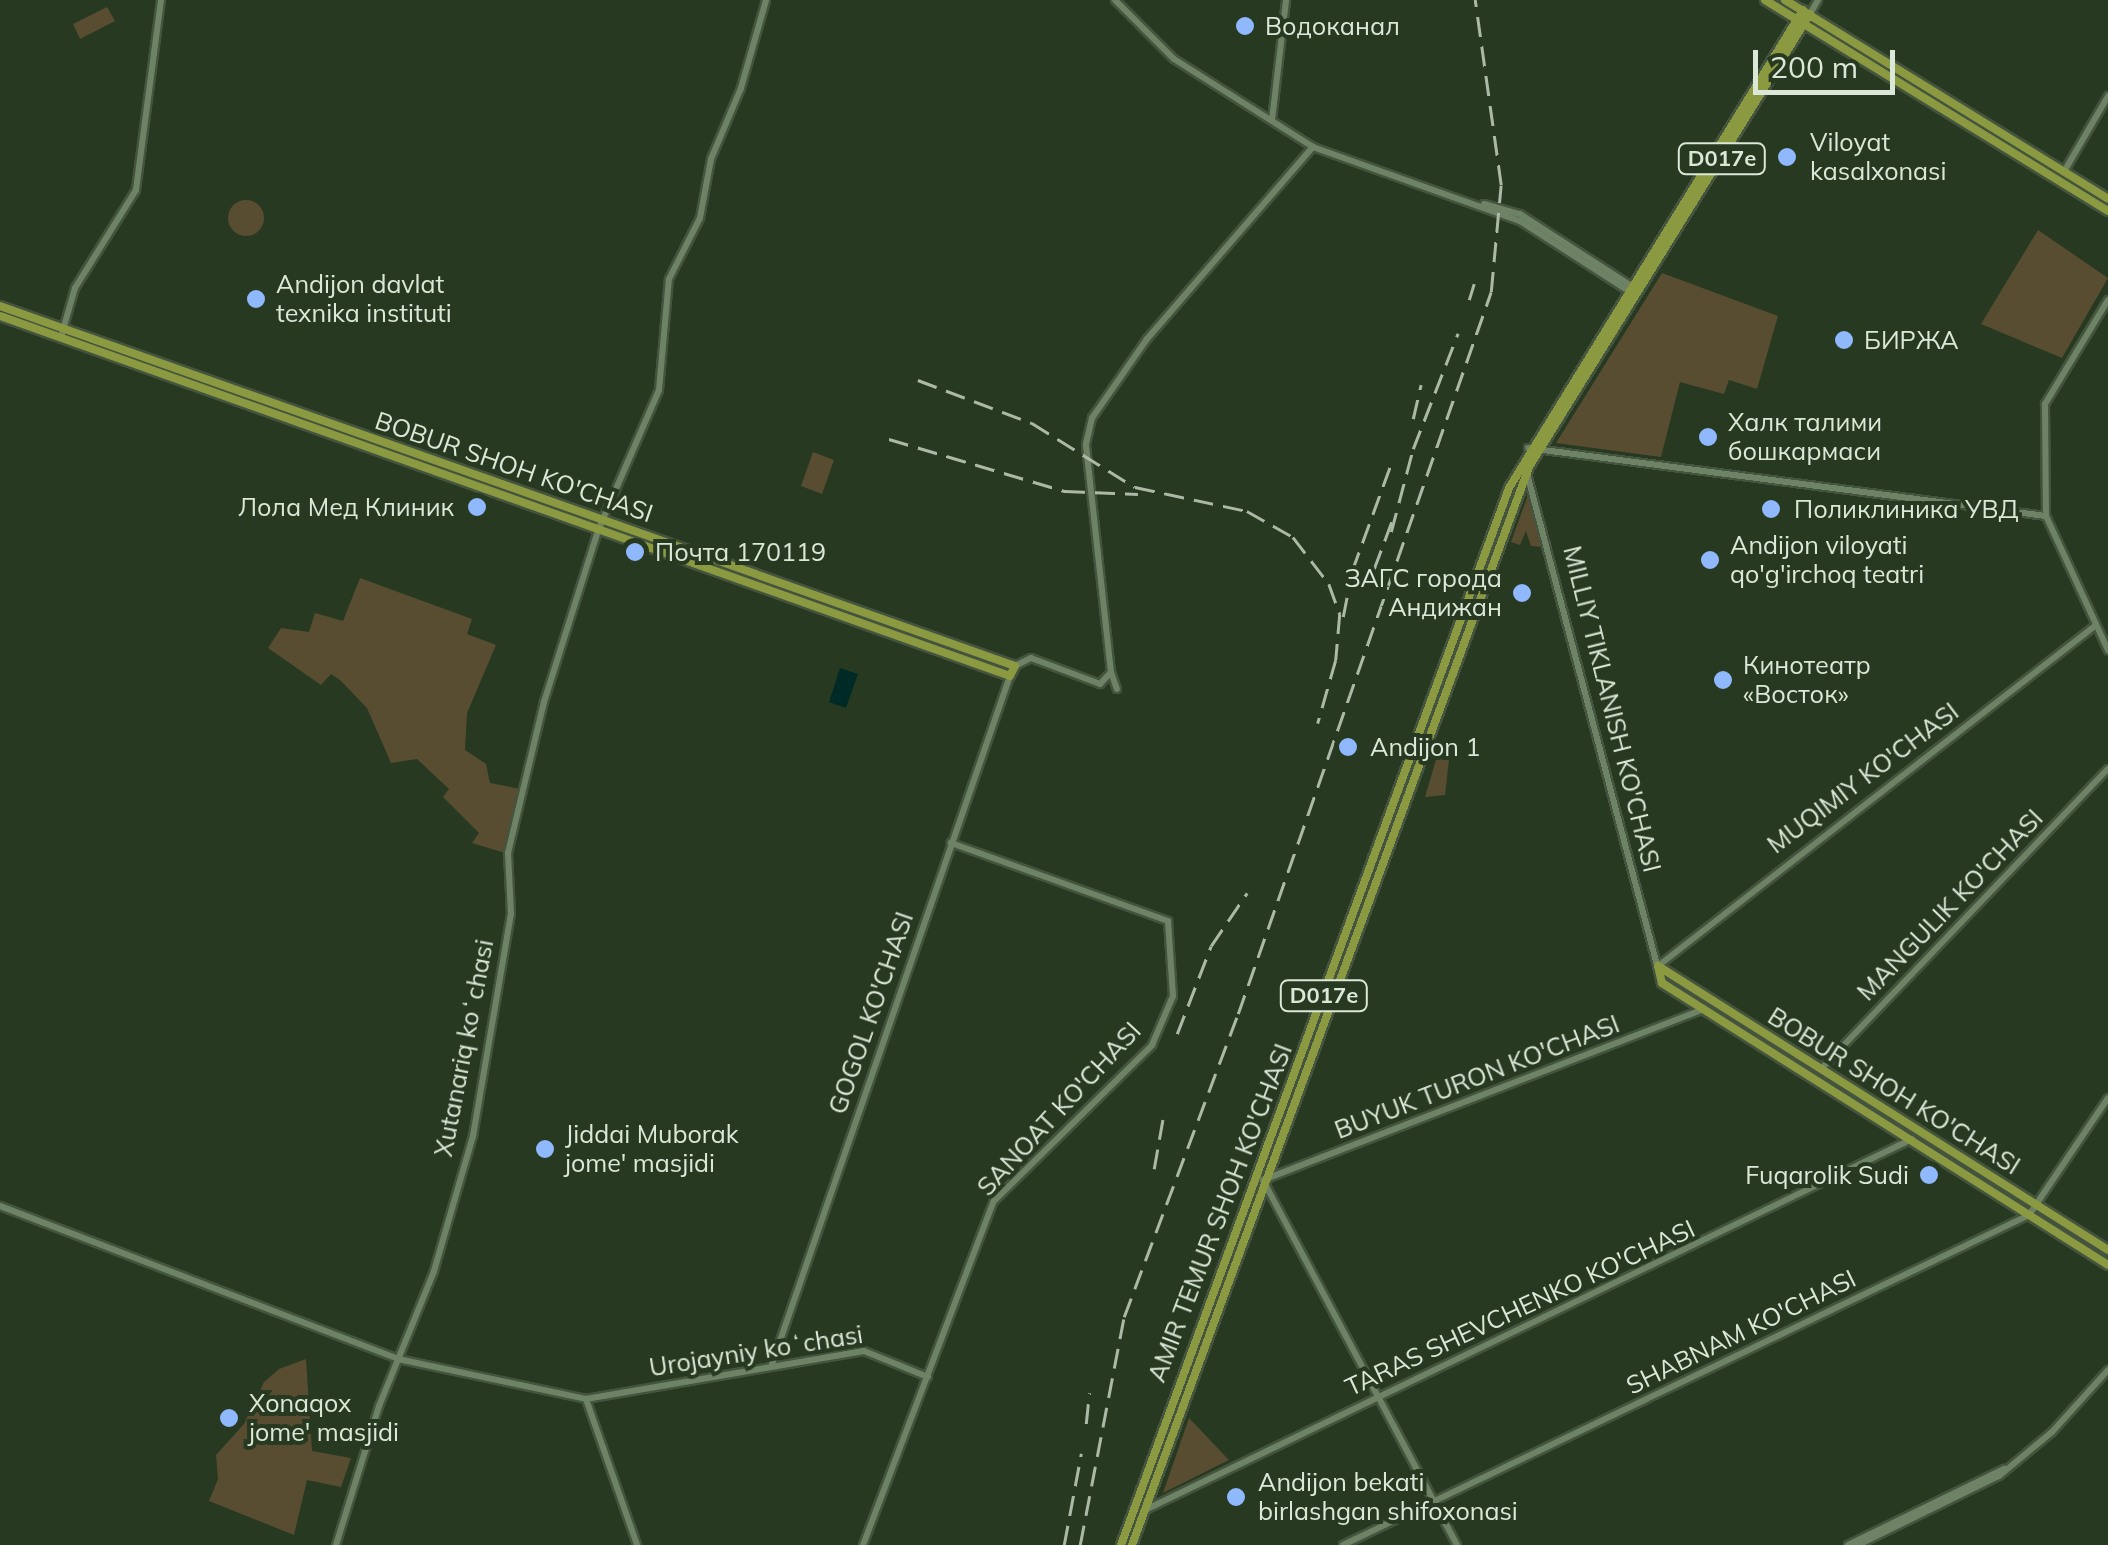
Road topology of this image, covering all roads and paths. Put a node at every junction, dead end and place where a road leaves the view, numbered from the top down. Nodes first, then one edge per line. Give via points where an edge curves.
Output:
1 (161, 0) edge
2 (766, 0) edge
3 (1115, 0) edge
4 (1286, 0) edge
5 (1766, 0) edge
6 (1785, 0) edge
7 (1809, 0) edge
8 (1818, 0) edge
9 (1804, 17) junction
10 (2108, 96) edge
11 (1272, 120) junction
12 (1313, 147) junction
13 (2063, 174) junction
14 (2108, 199) edge
15 (2108, 211) edge
16 (1628, 288) junction
17 (1638, 293) junction
18 (2108, 300) edge
19 (0, 306) edge
20 (0, 316) edge
21 (62, 333) junction
22 (1533, 450) junction
23 (1523, 469) junction
24 (2046, 516) junction
25 (604, 519) junction
26 (599, 528) junction
27 (2096, 625) junction
28 (929, 640) junction
29 (954, 648) junction
30 (2108, 650) edge
31 (1014, 666) junction
32 (1112, 672) junction
33 (1010, 676) junction
34 (1117, 689) dead end
35 (2108, 769) edge
36 (951, 843) junction
37 (1658, 966) junction
38 (1704, 1008) junction
39 (1821, 1068) junction
40 (2108, 1098) edge
41 (1912, 1139) junction
42 (1258, 1178) junction
43 (2036, 1205) junction
44 (0, 1206) edge
45 (2029, 1216) junction
46 (2108, 1250) edge
47 (2108, 1265) edge
48 (398, 1359) junction
49 (772, 1364) junction
50 (2108, 1370) edge
51 (928, 1377) junction
52 (1381, 1395) junction
53 (586, 1399) junction
54 (1436, 1504) junction
55 (1144, 1511) junction
56 (1881, 1531) junction
57 (336, 1545) edge
58 (637, 1545) edge
59 (863, 1545) edge
60 (1120, 1545) edge
61 (1132, 1545) edge
62 (1343, 1545) edge
63 (1457, 1545) edge
64 (1848, 1545) edge
65 (1858, 1545) edge

1 - 21 street via 136,190 75,288
2 - 25 street, Xutanariq koʻchasi via 742,88 711,158 700,218 669,279 659,390
3 - 11 street via 1174,58
4 - 11 street
5 - 9 main road
6 - 9 main road
7 - 9 street
8 - 9 street
9 - 13 main road
9 - 16 main road, D017e
9 - 17 main road, D017e
10 - 13 street
11 - 12 street
12 - 16 street via 1520,214
12 - 32 street via 1147,339 1092,418 1086,444
13 - 14 main road
13 - 15 main road
16 - 17 street
16 - 22 main road, D017e
17 - 22 main road, D017e
18 - 24 street via 2045,404
19 - 21 main road, BOBUR SHOH KO'CHASI
20 - 21 main road, BOBUR SHOH KO'CHASI
21 - 25 main road, BOBUR SHOH KO'CHASI
21 - 26 main road, BOBUR SHOH KO'CHASI
22 - 23 main road, AMIR TEMUR SHOH KO'CHASI / D017e
22 - 24 street
23 - 37 street, MILLIY TIKLANISH KO'CHASI
23 - 42 main road, AMIR TEMUR SHOH KO'CHASI / D017e
24 - 27 street
25 - 26 street, Xutanariq koʻchasi
25 - 28 main road, BOBUR SHOH KO'CHASI
26 - 28 main road, BOBUR SHOH KO'CHASI
26 - 48 street, Xutanariq koʻchasi via 544,702 511,840 510,914 472,1136 434,1271
27 - 30 street
27 - 37 street, MUQIMIY KO'CHASI
28 - 29 main road, BOBUR SHOH KO'CHASI
29 - 31 main road, BOBUR SHOH KO'CHASI
29 - 33 main road, BOBUR SHOH KO'CHASI
31 - 32 street via 1031,658 1100,684
31 - 33 main road
32 - 34 street
33 - 36 street, GOGOL KO'CHASI
35 - 39 street, MANGULIK KO'CHASI
36 - 49 street, GOGOL KO'CHASI
36 - 51 street, SANOAT KO'CHASI via 1168,921 1173,996 1152,1045 994,1201
37 - 38 main road, BOBUR SHOH KO'CHASI via 1662,983
37 - 39 main road, BOBUR SHOH KO'CHASI
38 - 41 main road, BOBUR SHOH KO'CHASI
38 - 42 street, BUYUK TURON KO'CHASI
39 - 43 main road, BOBUR SHOH KO'CHASI
40 - 43 street
41 - 45 main road, BOBUR SHOH KO'CHASI
41 - 52 street, TARAS SHEVCHENKO KO'CHASI
42 - 52 street
42 - 55 main road, AMIR TEMUR SHOH KO'CHASI / D017e
42 - 60 main road, AMIR TEMUR SHOH KO'CHASI / D017e
43 - 45 street
43 - 46 main road, BOBUR SHOH KO'CHASI
44 - 48 street
45 - 47 main road, BOBUR SHOH KO'CHASI
45 - 54 street, SHABNAM KO'CHASI
48 - 53 street
48 - 57 street, Xutanariq koʻchasi
49 - 51 street, Urоjayniy koʻchasi via 864,1351
49 - 53 street, Urоjayniy koʻchasi
50 - 56 street via 2052,1432 2005,1468
51 - 59 street, SANOAT KO'CHASI
52 - 54 street
52 - 55 street, TARAS SHEVCHENKO KO'CHASI
53 - 58 street
54 - 62 street, SHABNAM KO'CHASI
54 - 63 street
55 - 61 main road, AMIR TEMUR SHOH KO'CHASI / D017e
56 - 64 street
56 - 65 street

